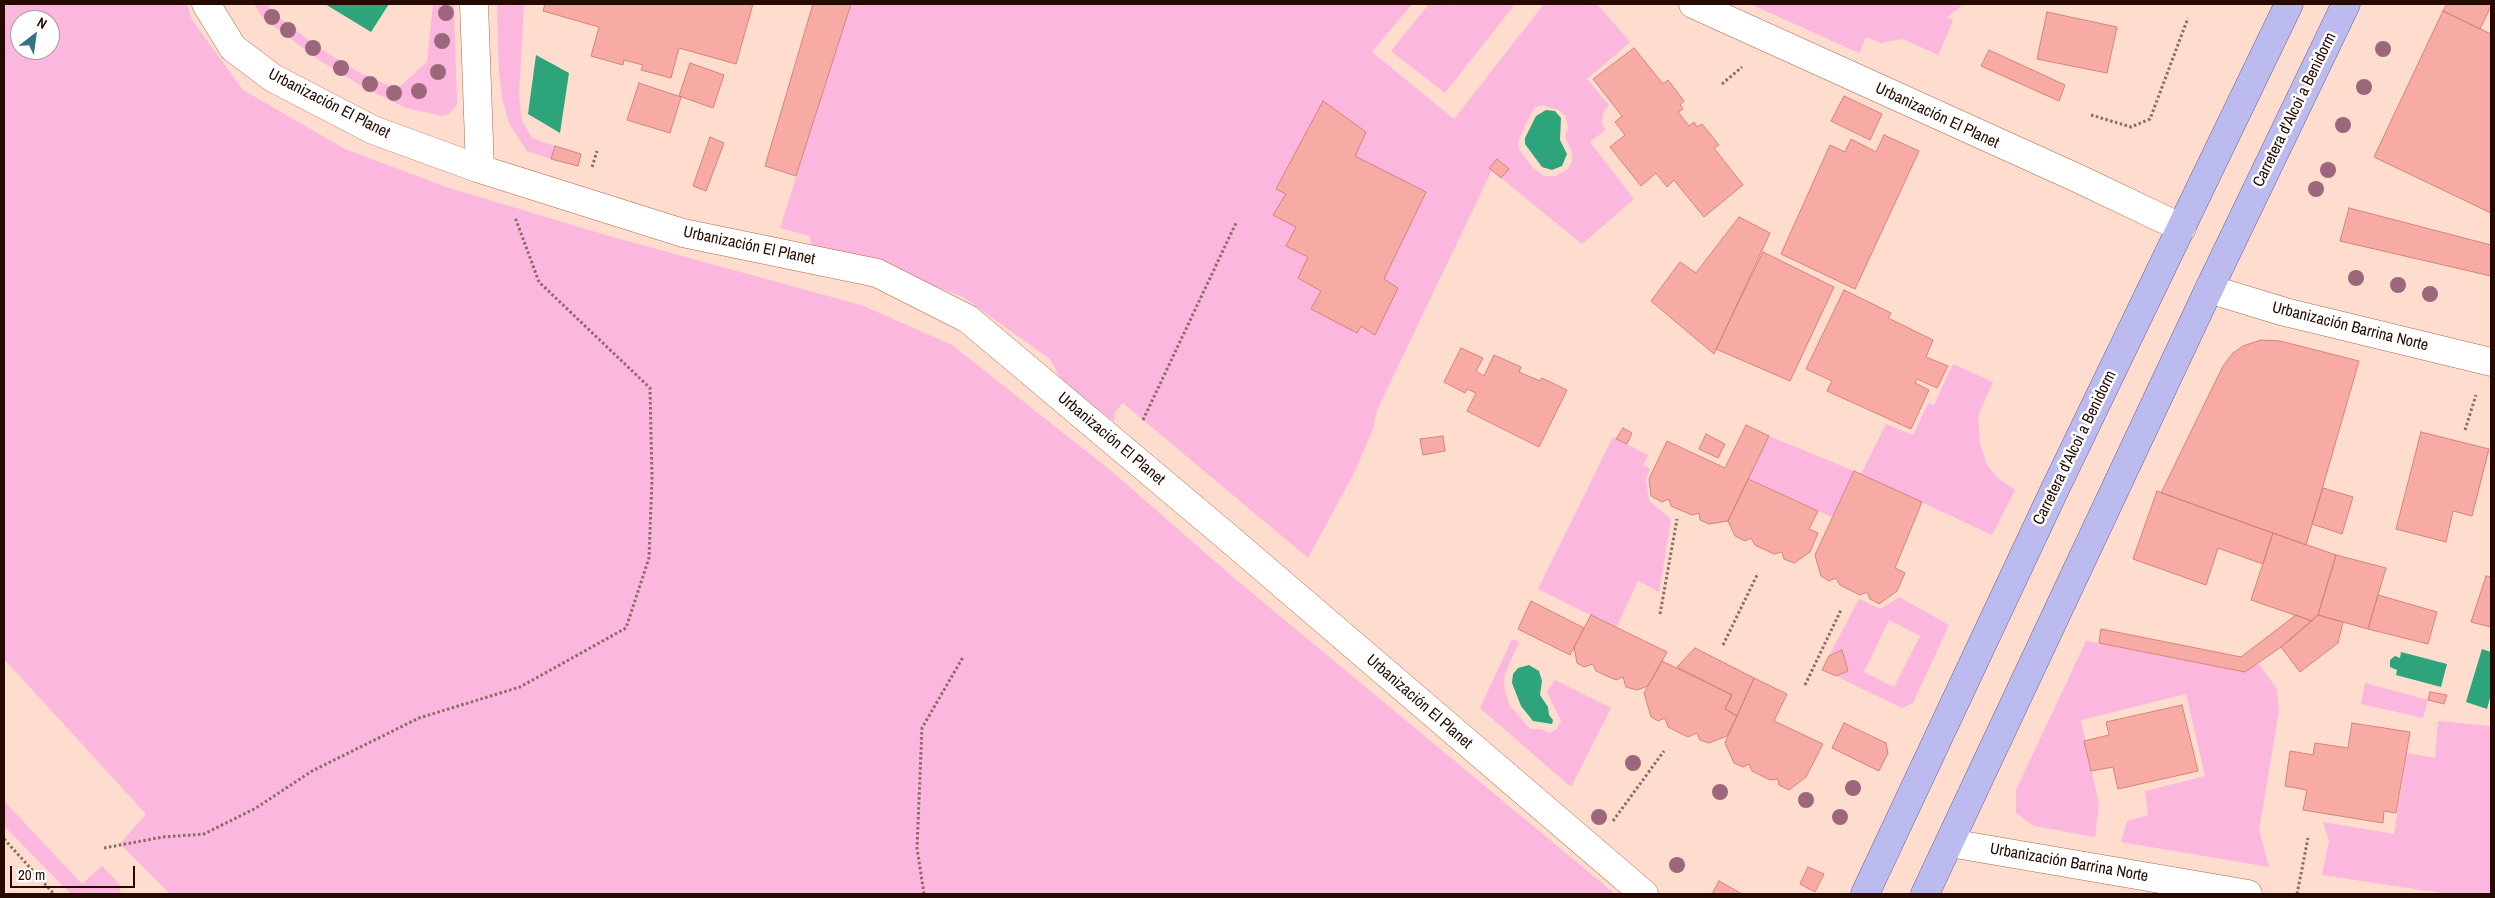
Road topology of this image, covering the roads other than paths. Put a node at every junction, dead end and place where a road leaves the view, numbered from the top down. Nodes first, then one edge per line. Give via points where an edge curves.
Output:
1 (206, 4) edge
2 (474, 4) edge
3 (1693, 4) edge
4 (2289, 4) edge
5 (2346, 4) edge
6 (480, 169) junction
7 (2182, 228) junction
8 (2209, 289) junction
9 (2491, 362) edge
10 (1950, 842) junction
11 (1644, 894) edge
12 (1865, 894) edge
13 (1926, 894) edge
14 (2248, 894) edge

1 - 6 street, Urbanización El Planet via 233,48 273,78 373,130
2 - 6 street
3 - 7 street, Urbanización El Planet
4 - 7 main road, Carretera d'Alcoi a Benidorm
5 - 8 main road, Carretera d'Alcoi a Benidorm
6 - 11 street, Urbanización El Planet via 683,233 877,273 968,320
7 - 12 main road, Carretera d'Alcoi a Benidorm via 2043,514
8 - 9 street, Urbanización Barrina Norte via 2285,312
8 - 10 main road, Carretera d'Alcoi a Benidorm
10 - 13 main road, Carretera d'Alcoi a Benidorm
10 - 14 street, Urbanización Barrina Norte

